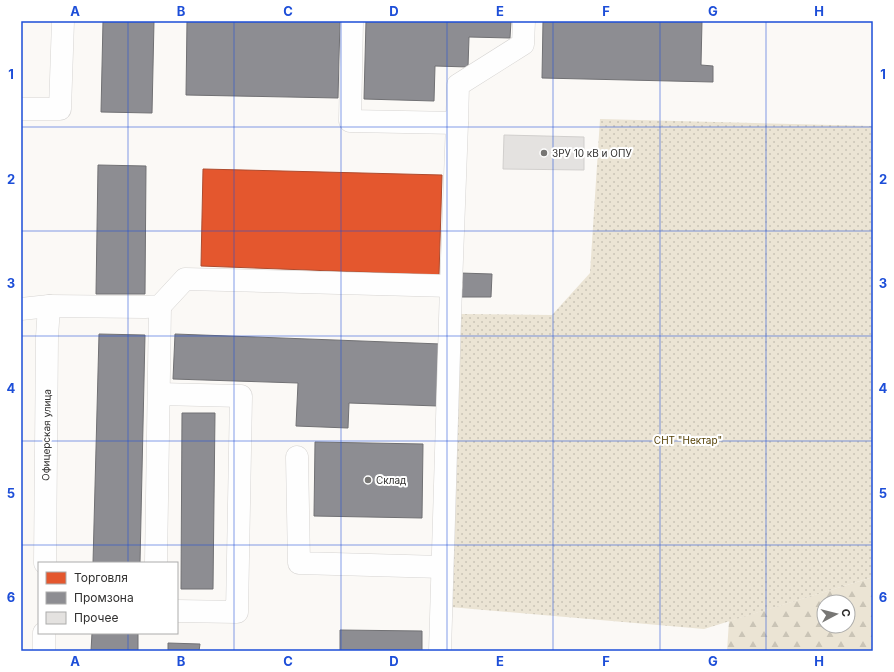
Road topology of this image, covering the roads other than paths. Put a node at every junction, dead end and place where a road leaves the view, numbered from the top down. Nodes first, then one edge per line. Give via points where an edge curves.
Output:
1 (63, 21) edge
2 (352, 21) edge
3 (524, 21) edge
4 (21, 108) edge
5 (457, 122) junction
6 (451, 286) junction
7 (49, 306) junction
8 (160, 306) junction
9 (21, 309) edge
10 (159, 394) junction
11 (297, 457) dead end
12 (45, 562) edge
13 (156, 562) edge
14 (442, 567) junction
15 (178, 611) edge
16 (44, 634) edge
17 (44, 651) edge
18 (440, 651) edge

1 - 4 street via 60,109
2 - 5 street via 350,121
3 - 5 street via 523,44 458,85
5 - 6 street
6 - 8 street via 186,279
6 - 14 street
7 - 8 street
7 - 9 street
7 - 12 street, Офицерская улица
8 - 10 street
10 - 13 street
10 - 15 street via 241,396 237,612
11 - 14 street via 299,564
14 - 18 street
16 - 17 street

